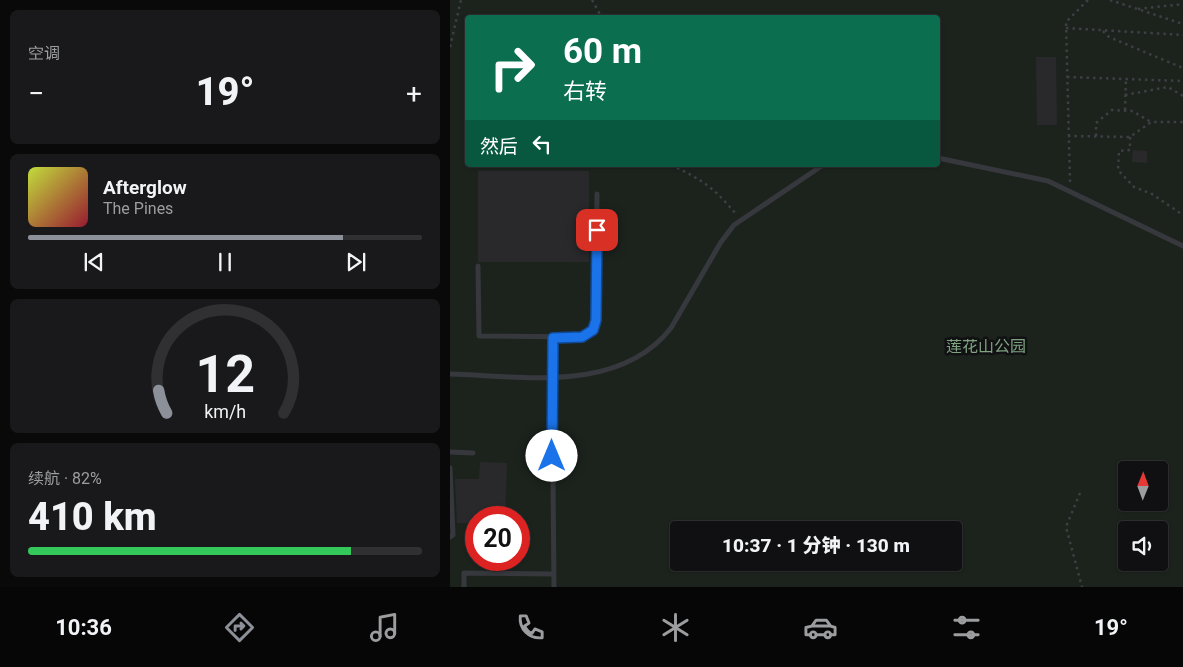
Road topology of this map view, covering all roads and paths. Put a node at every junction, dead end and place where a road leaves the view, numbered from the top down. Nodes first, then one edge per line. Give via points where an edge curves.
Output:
1 (461, 0) edge
2 (592, 0) edge
3 (1088, 0) edge
4 (1110, 0) edge
5 (1183, 4) edge
6 (1136, 9) junction
7 (600, 15) edge
8 (1183, 24) edge
9 (1066, 28) junction
10 (1102, 30) junction
11 (1183, 35) edge
12 (450, 47) edge
13 (1183, 68) edge
14 (1067, 77) junction
15 (1126, 79) junction
16 (1183, 81) edge
17 (1125, 95) junction
18 (1183, 96) edge
19 (1124, 111) junction
20 (1151, 122) junction
21 (1183, 122) edge
22 (1068, 136) junction
23 (1096, 136) junction
24 (1130, 136) junction
25 (940, 158) edge
26 (675, 167) edge
27 (820, 167) edge
28 (1070, 191) junction
29 (597, 194) dead end
30 (1183, 215) edge
31 (740, 219) junction
32 (1183, 246) edge
33 (478, 266) dead end
34 (553, 338) junction
35 (450, 374) edge
36 (552, 377) junction
37 (450, 452) edge
38 (473, 453) dead end
39 (450, 468) edge
40 (1080, 493) dead end
41 (450, 537) edge
42 (553, 574) junction
43 (464, 587) edge
44 (554, 587) edge
45 (1082, 587) edge

1 - 12 path
2 - 7 path
3 - 9 path via 1066,22
4 - 6 path
5 - 6 path
6 - 8 path
9 - 10 path
9 - 14 path
10 - 11 path
10 - 13 path via 1110,37
14 - 15 path
14 - 22 path
15 - 16 path
15 - 17 path
17 - 18 path via 1168,87
17 - 19 path
19 - 20 path via 1132,111
19 - 23 path via 1112,110 1096,123
20 - 21 path
20 - 24 path
22 - 23 path
22 - 28 path
23 - 24 path
24 - 30 path via 1130,150 1119,152 1118,170 1134,187 1152,194
25 - 28 lane via 1048,181
26 - 31 path via 711,186
27 - 31 lane
28 - 32 lane
29 - 34 lane via 596,320 593,330 582,337
31 - 36 lane via 721,242 663,338 632,360 612,368 589,374
33 - 34 lane via 480,336
34 - 36 lane
35 - 36 lane
36 - 42 lane
37 - 38 lane
39 - 41 lane via 453,535
40 - 45 path via 1066,528
42 - 43 lane via 464,573
42 - 44 lane

